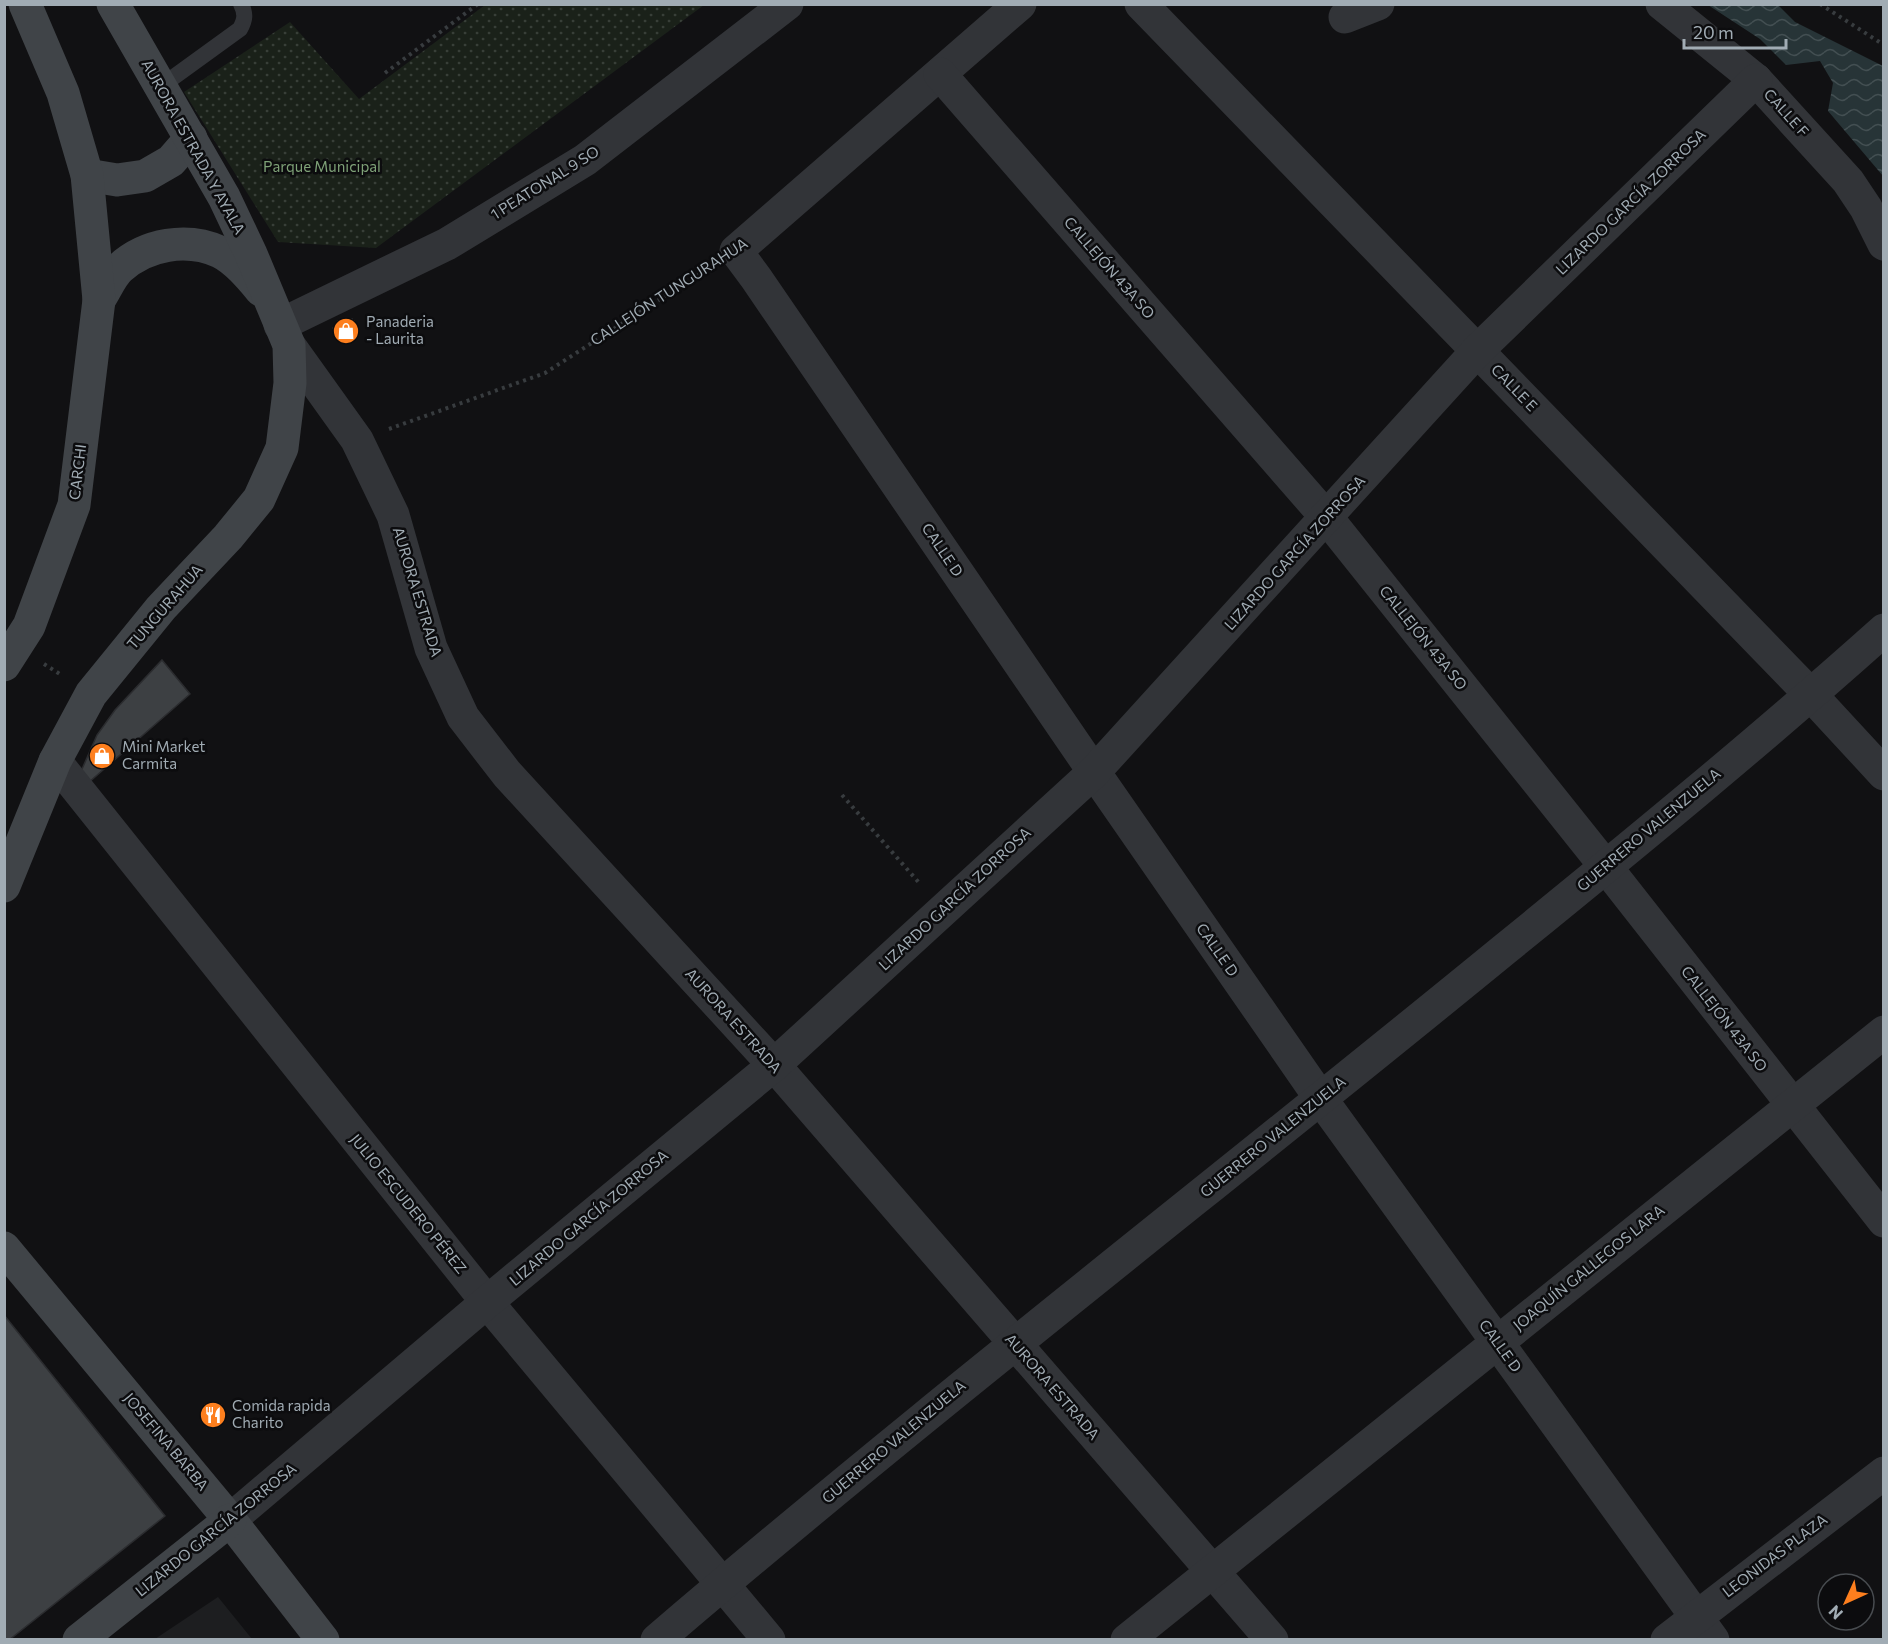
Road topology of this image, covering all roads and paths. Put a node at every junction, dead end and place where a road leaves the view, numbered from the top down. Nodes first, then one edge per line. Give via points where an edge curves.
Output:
1 (25, 4) edge
2 (113, 4) edge
3 (241, 4) edge
4 (478, 4) edge
5 (787, 4) edge
6 (1020, 4) edge
7 (1142, 4) edge
8 (1378, 4) edge
9 (1662, 4) edge
10 (1820, 4) edge
11 (1345, 17) dead end
12 (1884, 45) edge
13 (385, 73) dead end
14 (940, 74) junction
15 (1756, 80) junction
16 (160, 87) junction
17 (191, 138) junction
18 (87, 175) junction
19 (1884, 244) edge
20 (736, 251) junction
21 (99, 300) junction
22 (281, 325) junction
23 (1477, 351) junction
24 (357, 440) junction
25 (1327, 518) junction
26 (1884, 630) edge
27 (10, 656) edge
28 (91, 694) junction
29 (1811, 695) junction
30 (56, 761) junction
31 (1094, 772) junction
32 (1884, 774) edge
33 (842, 795) dead end
34 (1606, 867) junction
35 (4, 886) edge
36 (943, 911) junction
37 (1884, 1032) edge
38 (774, 1065) junction
39 (1321, 1099) junction
40 (1791, 1106) junction
41 (1884, 1221) edge
42 (4, 1248) edge
43 (487, 1302) junction
44 (1497, 1342) junction
45 (1014, 1343) junction
46 (1884, 1473) edge
47 (230, 1520) junction
48 (1212, 1571) junction
49 (723, 1584) junction
50 (1704, 1628) edge
51 (79, 1640) edge
52 (323, 1640) edge
53 (657, 1640) edge
54 (769, 1640) edge
55 (1126, 1640) edge
56 (1272, 1640) edge
57 (1667, 1640) edge

1 - 18 main road via 63,93
2 - 16 main road, AURORA ESTRADA Y AYALA
3 - 16 lane via 245,21 240,29
4 - 13 path
5 - 22 street, 1 PEATONAL 9 SO via 585,160 447,244
6 - 14 street, CALLEJÓN TUNGURAHUA
7 - 23 street, CALLE E
8 - 11 street
9 - 15 street, CALLE F
10 - 12 path
14 - 20 street, CALLEJÓN TUNGURAHUA
14 - 25 street, CALLEJÓN 43A SO
15 - 19 street, CALLE F via 1848,182
15 - 23 street, LIZARDO GARCÍA ZORROSA
16 - 17 main road, AURORA ESTRADA Y AYALA
17 - 18 main road via 171,161 146,176 117,180
17 - 22 main road, AURORA ESTRADA Y AYALA via 252,254
18 - 21 main road
20 - 24 path, CALLEJÓN TUNGURAHUA via 545,373
20 - 31 street, CALLE D
21 - 22 main road via 119,269 149,249 185,243 221,252 249,275
21 - 27 main road, CARCHI via 74,505 29,626
22 - 24 street, AURORA ESTRADA
22 - 28 main road, TUNGURAHUA via 290,383 282,448 259,499 161,608
23 - 25 street, LIZARDO GARCÍA ZORROSA
23 - 29 street, CALLE E
24 - 38 street, AURORA ESTRADA via 393,515 431,648 463,717 507,774
25 - 31 street, LIZARDO GARCÍA ZORROSA
25 - 34 street, CALLEJÓN 43A SO
26 - 29 street, GUERRERO VALENZUELA
27 - 28 path
28 - 30 main road, TUNGURAHUA
29 - 32 street, CALLE E
29 - 34 street, GUERRERO VALENZUELA
30 - 35 main road, TUNGURAHUA
30 - 43 street, JULIO ESCUDERO PÉREZ
31 - 36 street, LIZARDO GARCÍA ZORROSA
31 - 39 street, CALLE D
33 - 36 path
34 - 39 street, GUERRERO VALENZUELA
34 - 40 street, CALLEJÓN 43A SO
36 - 38 street, LIZARDO GARCÍA ZORROSA
37 - 40 street, JOAQUÍN GALLEGOS LARA
38 - 43 street, LIZARDO GARCÍA ZORROSA
38 - 45 street, AURORA ESTRADA
39 - 44 street, CALLE D
39 - 45 street, GUERRERO VALENZUELA
40 - 41 street, CALLEJÓN 43A SO
40 - 44 street, JOAQUÍN GALLEGOS LARA
42 - 47 main road, JOSEFINA BARBA
43 - 47 street, LIZARDO GARCÍA ZORROSA
43 - 49 street, JULIO ESCUDERO PÉREZ
44 - 48 street, JOAQUÍN GALLEGOS LARA
44 - 50 street, CALLE D
45 - 48 street, AURORA ESTRADA
45 - 49 street, GUERRERO VALENZUELA
46 - 50 street, LEONIDAS PLAZA
47 - 51 main road, LIZARDO GARCÍA ZORROSA
47 - 52 main road, JOSEFINA BARBA
48 - 55 street, JOAQUÍN GALLEGOS LARA
48 - 56 street, AURORA ESTRADA
49 - 53 street, GUERRERO VALENZUELA
49 - 54 street, JULIO ESCUDERO PÉREZ
50 - 57 street, LEONIDAS PLAZA

